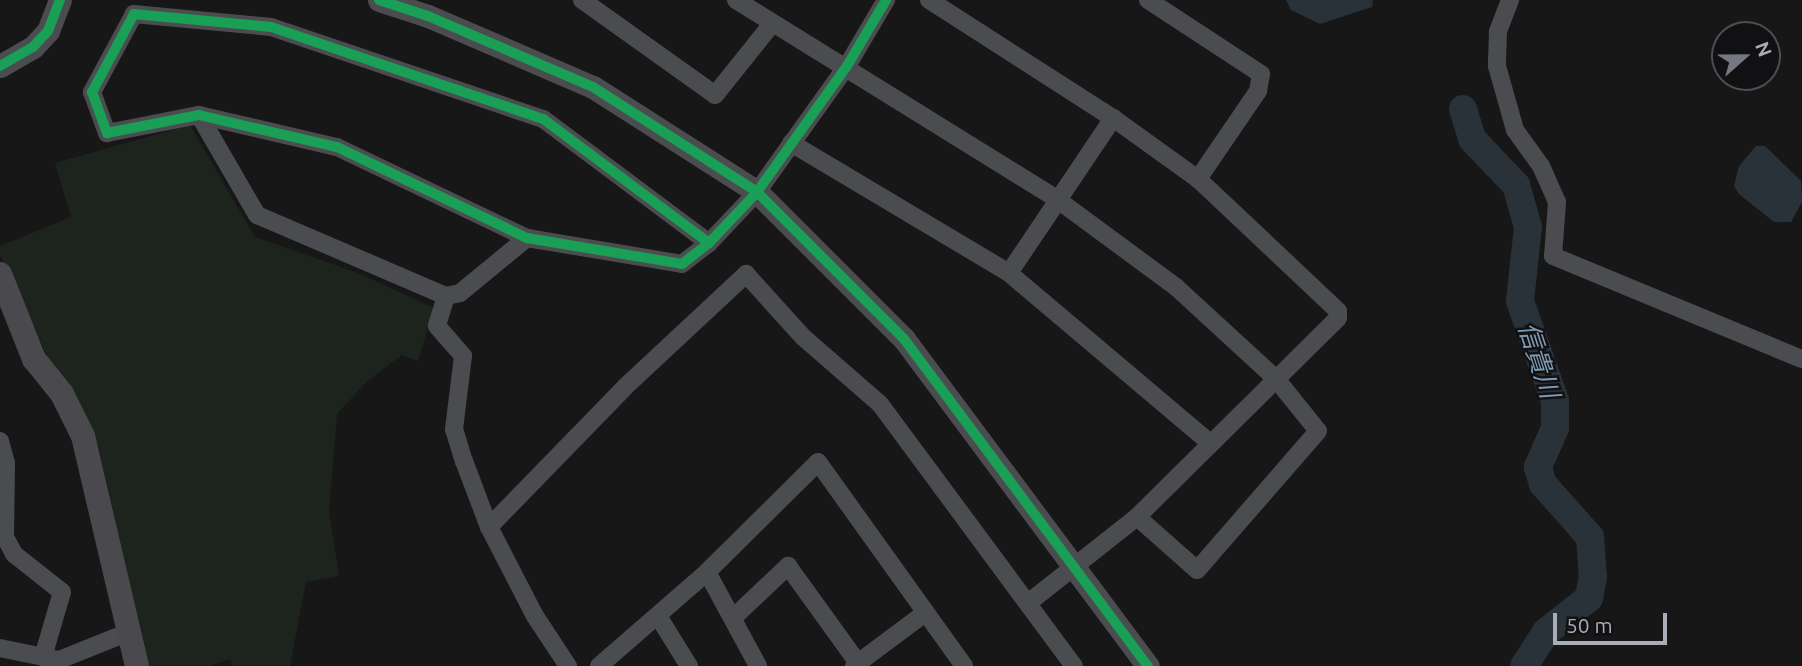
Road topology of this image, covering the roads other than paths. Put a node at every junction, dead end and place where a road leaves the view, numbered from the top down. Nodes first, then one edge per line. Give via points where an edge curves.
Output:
1 (60, 0) edge
2 (379, 0) edge
3 (582, 0) edge
4 (736, 0) edge
5 (886, 0) edge
6 (929, 0) edge
7 (1148, 0) edge
8 (1510, 0) edge
9 (771, 24) junction
10 (0, 66) edge
11 (846, 66) junction
12 (198, 116) junction
13 (1113, 118) junction
14 (791, 143) junction
15 (1198, 179) junction
16 (757, 192) junction
17 (1058, 200) junction
18 (527, 238) junction
19 (709, 243) junction
20 (1009, 273) junction
21 (0, 274) edge
22 (446, 296) junction
23 (1802, 359) edge
24 (1277, 380) junction
25 (1209, 442) junction
26 (1, 448) edge
27 (1137, 517) junction
28 (489, 527) junction
29 (1077, 569) junction
30 (707, 572) junction
31 (1028, 603) junction
32 (925, 613) junction
33 (658, 616) junction
34 (733, 618) junction
35 (129, 632) junction
36 (0, 648) edge
37 (43, 657) junction
38 (856, 664) edge
39 (137, 666) edge
40 (568, 666) edge
41 (599, 666) edge
42 (689, 666) edge
43 (758, 666) edge
44 (964, 666) edge
45 (1074, 666) edge
46 (1148, 666) edge

1 - 10 street via 48,31 33,47
2 - 16 street via 428,16 593,87
3 - 9 street via 715,95
4 - 9 street
5 - 11 street
6 - 13 street
7 - 15 street via 1261,74 1258,91
8 - 23 street via 1497,32 1497,66 1515,130 1541,166 1557,202 1553,256
9 - 11 street
11 - 14 street
11 - 17 street
12 - 18 street via 337,146
12 - 19 street via 107,133 92,92 134,14 271,27 543,119
12 - 22 street via 257,215
13 - 15 street
13 - 17 street
14 - 16 street
14 - 20 street
15 - 24 street via 1338,311 1338,318
16 - 19 street
16 - 29 street via 904,339
17 - 20 street
17 - 24 street via 1175,287
18 - 19 street via 681,264
18 - 22 street via 460,293
20 - 25 street
21 - 35 main road via 34,359 62,394 83,436
22 - 28 street via 437,326 463,356 454,429
24 - 25 street
24 - 27 street via 1318,431 1197,570
25 - 27 street
26 - 37 street via 5,537 14,554 62,592
27 - 29 street
28 - 31 street via 625,387 746,274 803,337 880,404
28 - 40 street
29 - 31 street
29 - 46 street
30 - 32 street via 818,462
30 - 33 street
30 - 34 street
31 - 45 street
32 - 38 street
32 - 44 street
33 - 41 street
33 - 42 street
34 - 38 street via 788,566
34 - 43 street
35 - 37 street via 59,660
35 - 39 main road
36 - 37 street

